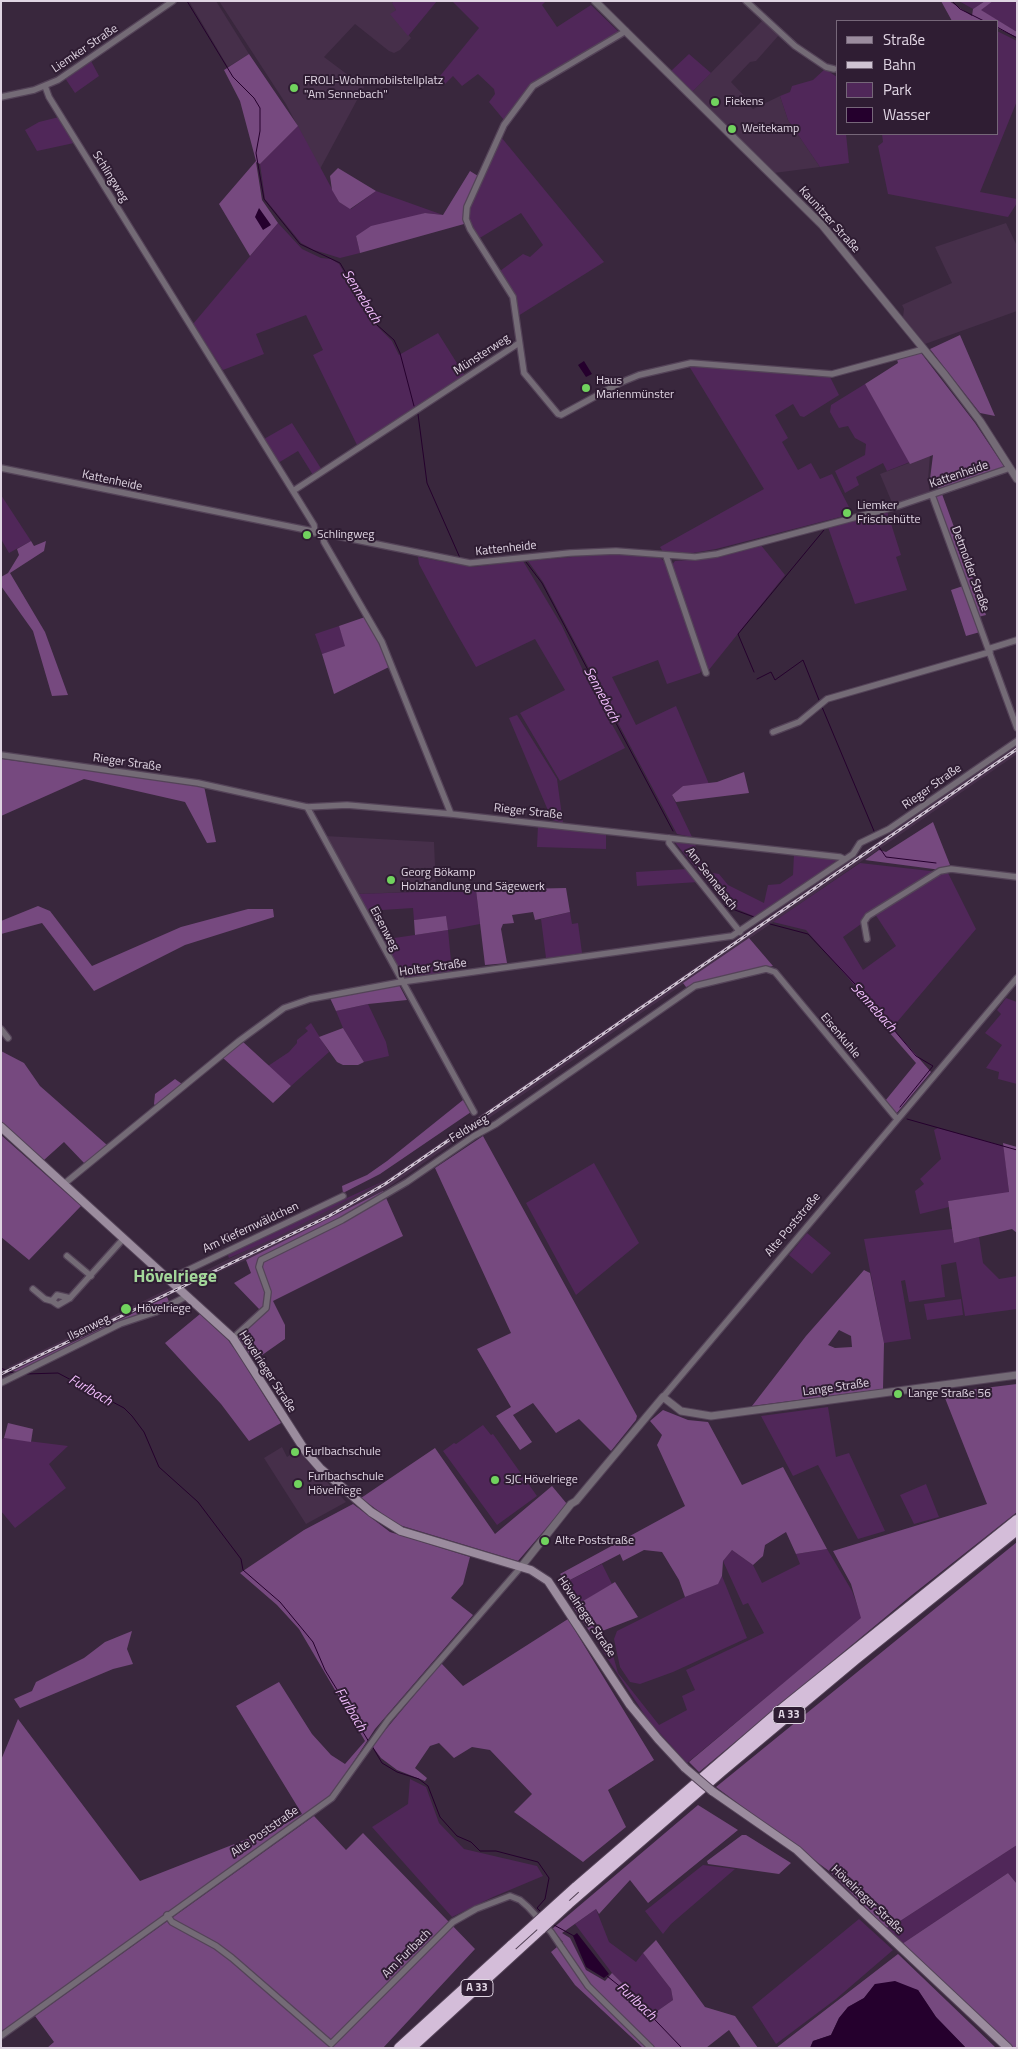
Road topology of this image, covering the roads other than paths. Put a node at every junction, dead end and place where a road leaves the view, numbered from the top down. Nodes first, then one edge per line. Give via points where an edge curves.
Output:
1 (173, 1) edge
2 (595, 1) edge
3 (746, 1) edge
4 (626, 30) junction
5 (834, 69) dead end
6 (45, 86) junction
7 (1, 97) edge
8 (519, 343) junction
9 (924, 348) junction
10 (1, 468) edge
11 (1010, 468) junction
12 (1017, 479) edge
13 (293, 492) junction
14 (932, 495) junction
15 (315, 533) junction
16 (324, 535) junction
17 (666, 556) junction
18 (1017, 640) edge
19 (989, 651) junction
20 (706, 673) dead end
21 (1017, 728) edge
22 (773, 732) dead end
23 (1017, 741) edge
24 (1, 755) edge
25 (307, 807) junction
26 (451, 814) junction
27 (669, 838) junction
28 (844, 859) junction
29 (1017, 877) edge
30 (740, 932) junction
31 (867, 940) dead end
32 (766, 969) joint
33 (1017, 978) edge
34 (401, 982) junction
35 (1, 1029) edge
36 (8, 1038) dead end
37 (474, 1112) dead end
38 (898, 1119) junction
39 (1, 1127) edge
40 (63, 1183) junction
41 (343, 1196) dead end
42 (124, 1238) junction
43 (67, 1256) dead end
44 (91, 1276) junction
45 (169, 1279) junction
46 (33, 1289) dead end
47 (188, 1296) junction
48 (233, 1338) junction
49 (1017, 1375) edge
50 (1, 1383) edge
51 (663, 1397) junction
52 (1017, 1520) edge
53 (1017, 1530) edge
54 (521, 1567) junction
55 (166, 1915) junction
56 (1, 2036) edge
57 (399, 2048) edge
58 (411, 2048) edge
59 (651, 2048) edge
60 (1008, 2048) edge

1 - 6 street, Liemker Straße
2 - 4 street, Kaunitzer Straße
3 - 5 street via 795,46
4 - 8 street via 533,86 504,125 467,207 466,219 470,229 513,297
4 - 9 street, Kaunitzer Straße via 822,225
6 - 7 street, Liemker Straße
6 - 13 street, Schlingweg
8 - 9 street, Münsterweg via 528,379 561,415 622,382 668,368 691,364 832,374
8 - 13 street, Münsterweg
9 - 11 street, Kaunitzer Straße via 980,421
10 - 15 street, Kattenheide
11 - 12 street, Kaunitzer Straße
11 - 14 street, Kattenheide
13 - 15 street, Schlingweg via 314,524
14 - 17 street, Kattenheide via 717,554
14 - 19 street, Detmolder Straße
15 - 16 street, Kattenheide
16 - 17 street, Kattenheide via 470,563 616,551
16 - 26 street via 324,542 382,642
17 - 20 street
18 - 19 street
19 - 21 street, Detmolder Straße
19 - 22 street via 827,699 799,722
23 - 28 street, Rieger Straße via 889,829 860,843 853,854
24 - 25 street, Rieger Straße via 198,783
25 - 26 street, Rieger Straße via 347,805
25 - 34 street, Eisenweg
26 - 27 street, Rieger Straße
27 - 28 street, Rieger Straße
27 - 30 street, Am Sennebach via 669,843
28 - 30 street, Holter Straße
29 - 31 street via 951,869 940,871 868,916 864,922
30 - 34 street, Holter Straße via 723,938
32 - 38 street, Eisenkuhle via 775,972
32 - 48 street, Feldweg via 695,986 407,1182 342,1220 261,1260 259,1267 268,1292 266,1308
33 - 38 street, Alte Poststraße
34 - 37 street, Eisenweg
34 - 40 street, Holter Straße via 306,1000 278,1011
35 - 36 street
38 - 51 street, Alte Poststraße
39 - 40 main road, Hövelrieger Straße
40 - 42 main road, Hövelrieger Straße
41 - 45 street, Am Kiefernwäldchen
42 - 44 street
42 - 45 main road, Hövelrieger Straße
43 - 44 street
44 - 46 street via 70,1298 58,1305
45 - 47 main road, Hövelrieger Straße
47 - 48 main road, Hövelrieger Straße
47 - 50 street, Ilsenweg via 156,1312 120,1324
48 - 54 main road, Hövelrieger Straße via 306,1452 370,1512 408,1534
49 - 51 street, Lange Straße via 711,1416 681,1411
51 - 54 street, Alte Poststraße
52 - 57 highway, A 33, bridge via 788,1704 575,1888
53 - 58 highway, A 33, bridge via 722,1771
54 - 55 street, Alte Poststraße via 388,1720 332,1798
54 - 60 main road, Hövelrieger Straße, bridge via 540,1575 554,1588 630,1705 685,1768 803,1856
55 - 56 street, Alte Poststraße
55 - 59 street, Am Furlbach via 172,1922 222,1950 331,2044 453,1922 484,1905 510,1896 528,1907 551,1932 588,1986

